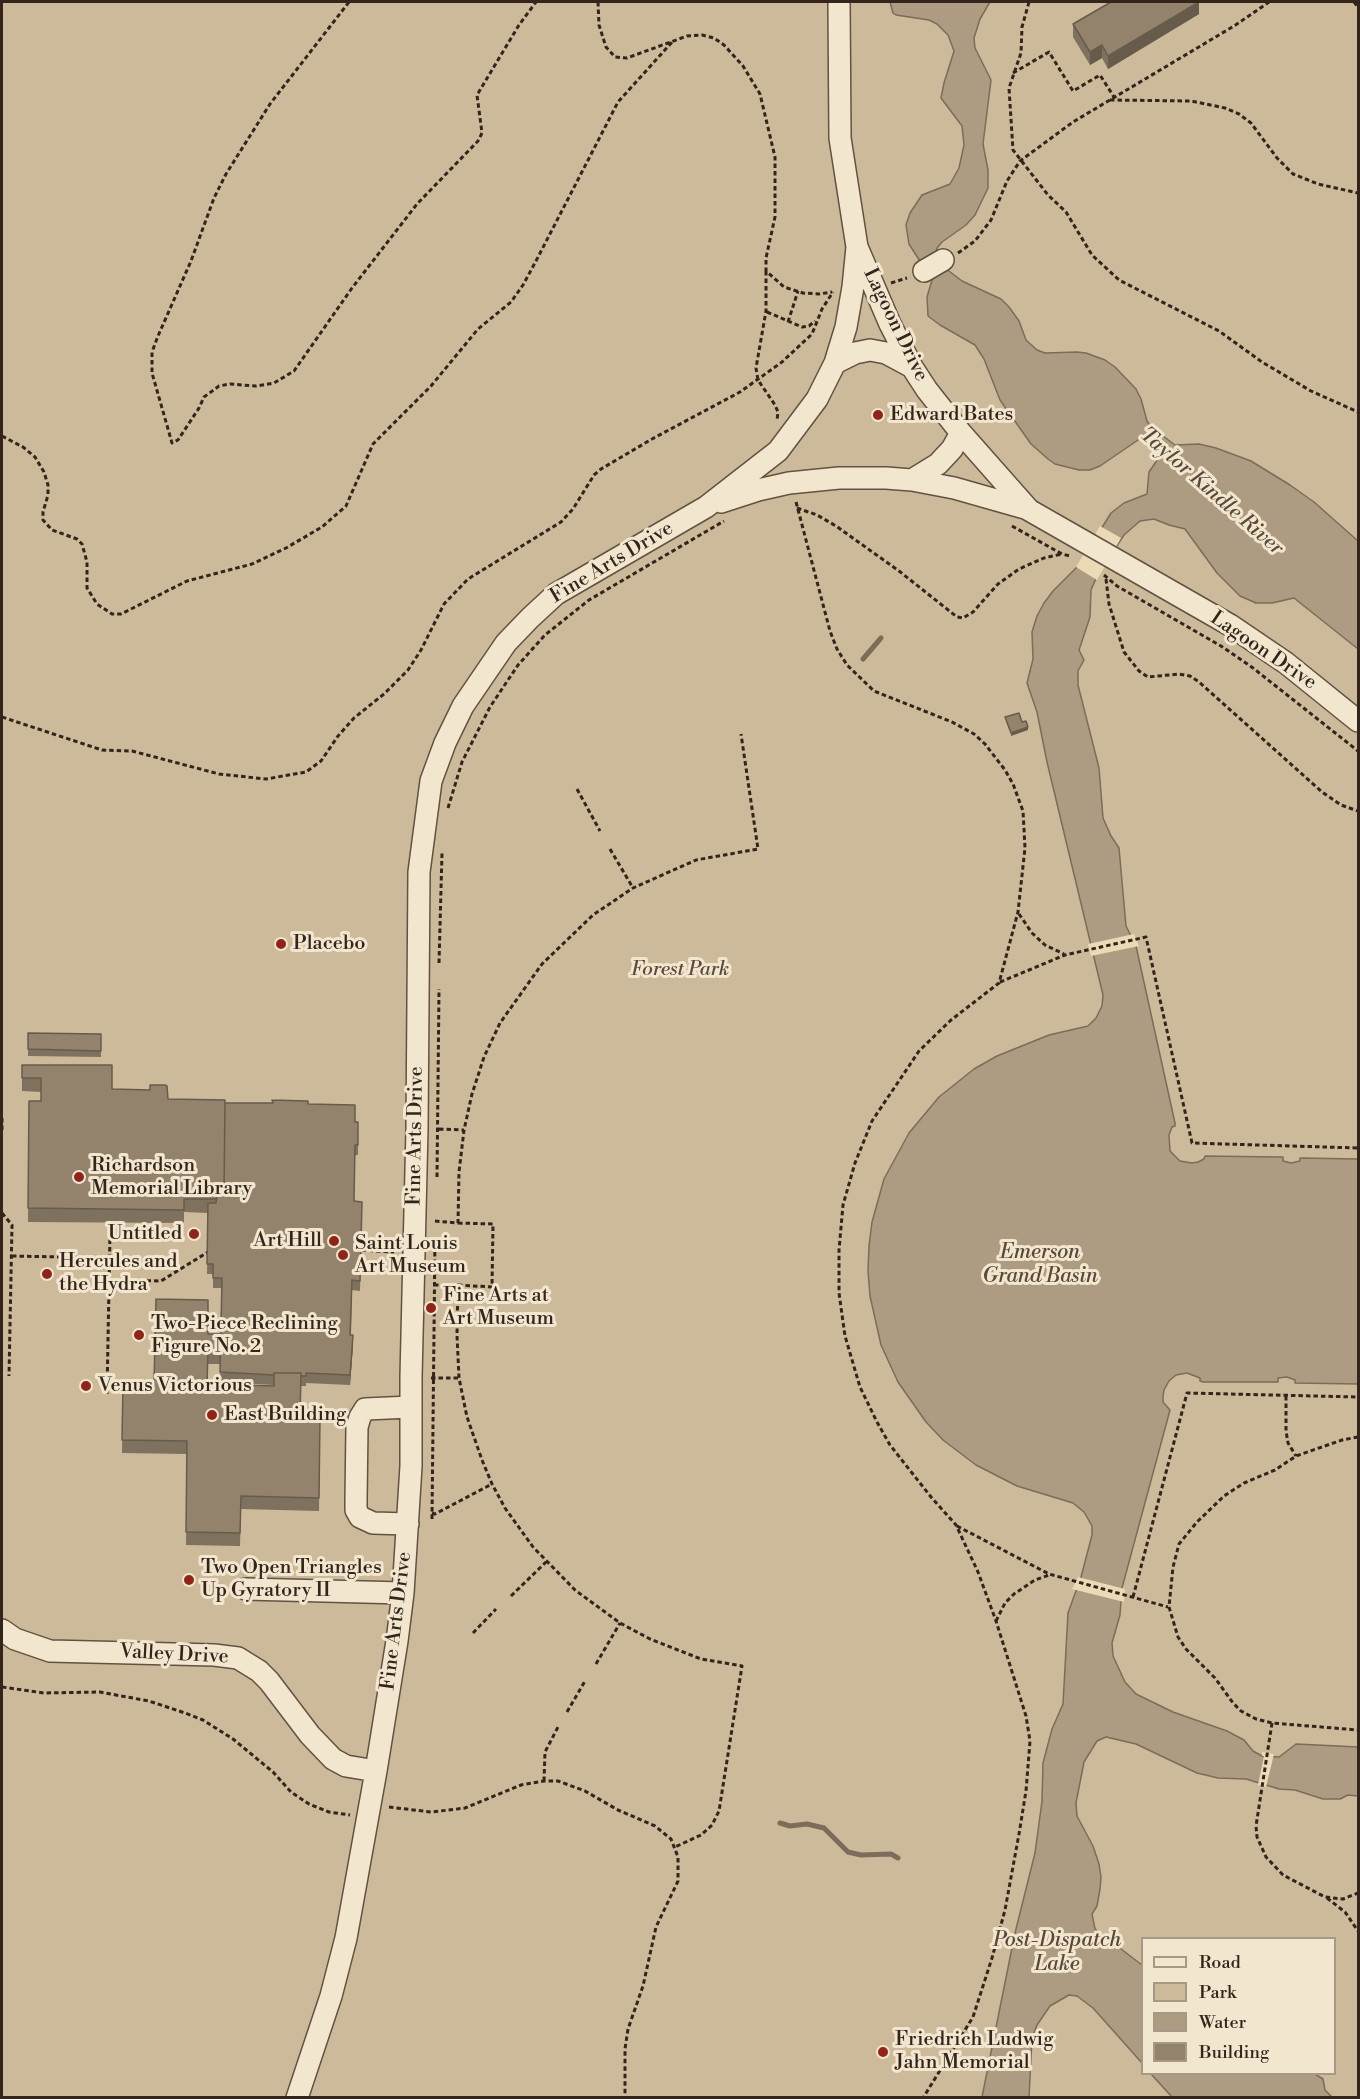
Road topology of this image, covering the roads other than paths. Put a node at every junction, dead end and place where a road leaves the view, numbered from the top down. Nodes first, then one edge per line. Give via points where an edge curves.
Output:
1 (839, 2) edge
2 (857, 247) junction
3 (943, 260) road end
4 (924, 271) dead end
5 (835, 363) junction
6 (912, 367) junction
7 (961, 433) junction
8 (912, 480) junction
9 (706, 507) junction
10 (1029, 510) junction
11 (1359, 721) edge
12 (411, 1407) junction
13 (408, 1524) junction
14 (246, 1589) dead end
15 (403, 1593) junction
16 (2, 1630) edge
17 (376, 1771) junction
18 (297, 2097) edge

1 - 2 street, Lagoon Drive via 840,138
2 - 5 street, Fine Arts Drive via 846,327
2 - 6 street, Lagoon Drive
3 - 4 street
5 - 6 street via 870,350 886,353
5 - 9 street, Fine Arts Drive via 817,399 778,451
6 - 7 street, Lagoon Drive
7 - 8 street via 938,464
7 - 10 street, Lagoon Drive
8 - 9 street, Fine Arts Drive via 839,478 789,483
8 - 10 street, Fine Arts Drive
9 - 12 street, Fine Arts Drive via 556,594 530,618 506,644 463,706 431,781 419,872
10 - 11 street, Lagoon Drive via 1249,638
12 - 13 street, Fine Arts Drive
12 - 13 street via 370,1408 362,1413 357,1427 356,1510 372,1523
13 - 15 street, Fine Arts Drive
14 - 15 street
15 - 17 street, Fine Arts Drive
16 - 17 street, Valley Drive via 50,1652 238,1658 259,1671 333,1760
17 - 18 street, Fine Arts Drive via 346,1938

